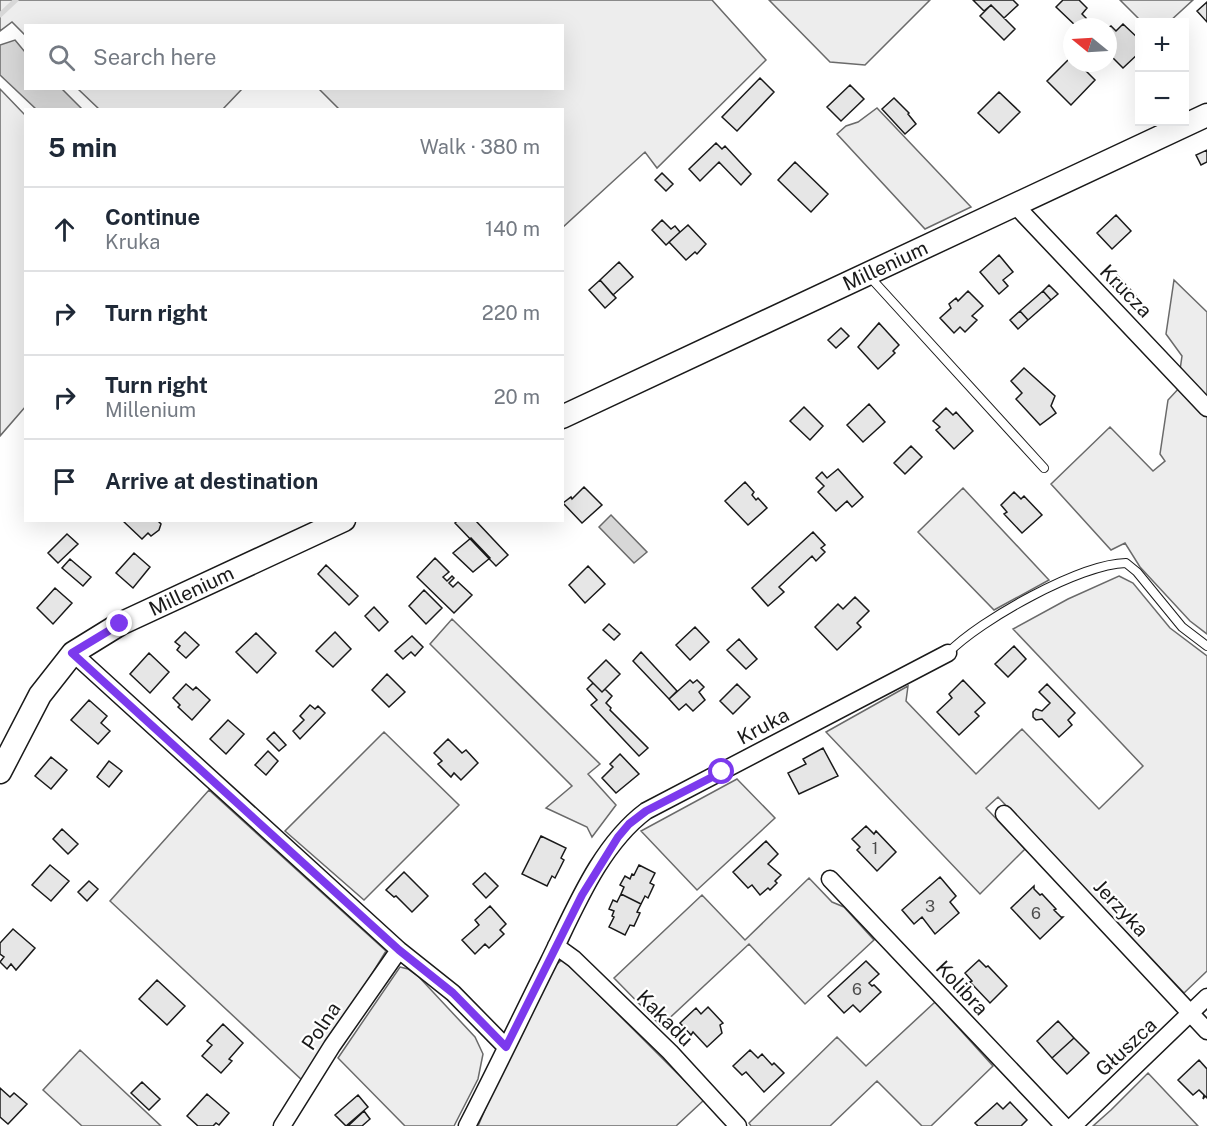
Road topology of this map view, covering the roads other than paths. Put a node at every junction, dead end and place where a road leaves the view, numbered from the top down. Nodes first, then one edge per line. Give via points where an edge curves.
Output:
1 (1204, 120) edge
2 (1014, 204) junction
3 (866, 274) junction
4 (1207, 408) edge
5 (564, 416) edge
6 (1044, 468) dead end
7 (340, 522) edge
8 (1207, 646) edge
9 (72, 653) junction
10 (948, 653) joint
11 (0, 772) edge
12 (1004, 814) dead end
13 (830, 879) dead end
14 (556, 946) junction
15 (399, 950) junction
16 (1207, 998) edge
17 (1191, 1014) junction
18 (1207, 1031) edge
19 (506, 1047) junction
20 (282, 1126) edge
21 (467, 1126) edge
22 (738, 1126) edge
23 (1064, 1126) edge
24 (1073, 1126) edge

1 - 2 street, Millenium
2 - 3 street, Millenium
2 - 4 street, Krucza
3 - 5 street, Millenium
3 - 6 lane
7 - 9 street, Millenium via 120,624
8 - 10 lane, Kruka via 1182,627 1126,563 1109,564 1073,577 1030,598 988,621
9 - 11 street, Millenium via 40,695
9 - 15 street
10 - 14 street, Kruka via 646,811 618,837
12 - 17 street, Jerzyka
13 - 23 street, Kolibra
14 - 19 street, Kruka
14 - 22 street, Kakadu via 670,1052
15 - 19 street via 453,993
15 - 20 street, Polna
16 - 17 street, Głuszca
17 - 18 street, Jerzyka
17 - 24 street, Głuszca
19 - 21 street, Kruka

